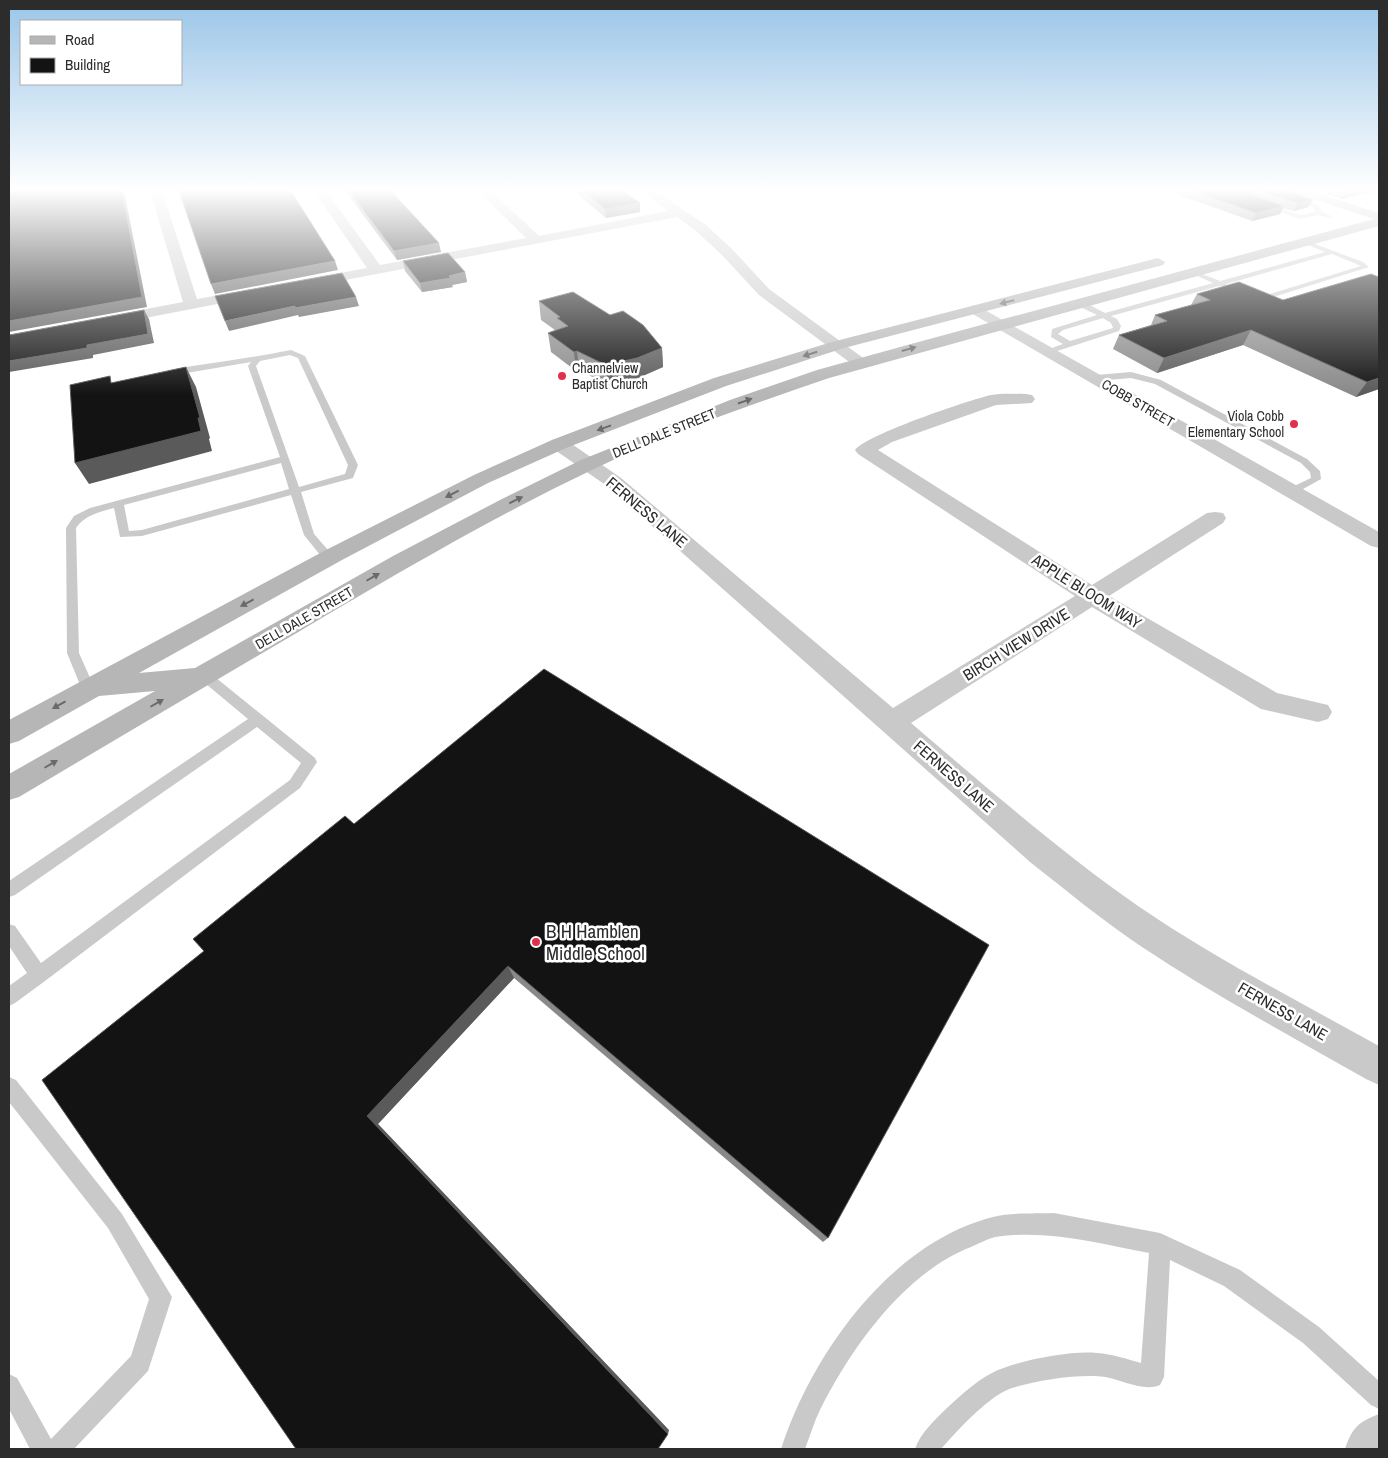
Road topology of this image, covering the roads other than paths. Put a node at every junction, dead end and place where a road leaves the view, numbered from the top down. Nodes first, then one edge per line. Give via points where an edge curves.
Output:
1 (177, 259) edge
2 (368, 259) edge
3 (434, 259) edge
4 (734, 259) edge
5 (1169, 259) edge
6 (1169, 259) edge
7 (1241, 259) edge
8 (1308, 259) edge
9 (1351, 259) edge
10 (376, 270) junction
11 (1193, 272) junction
12 (298, 284) edge
13 (1220, 284) junction
14 (1229, 287) edge
15 (269, 290) edge
16 (1247, 295) edge
17 (1079, 303) junction
18 (191, 304) junction
19 (976, 310) junction
20 (1104, 316) junction
21 (95, 323) edge
22 (1001, 325) junction
23 (1069, 344) junction
24 (838, 345) junction
25 (1048, 351) junction
26 (257, 359) junction
27 (862, 363) junction
28 (161, 375) edge
29 (1096, 378) junction
30 (1026, 399) dead end
31 (559, 444) junction
32 (285, 459) junction
33 (588, 464) junction
34 (296, 490) junction
35 (1292, 491) junction
36 (118, 503) junction
37 (1215, 518) dead end
38 (1379, 541) edge
39 (329, 558) junction
40 (1092, 596) junction
41 (205, 676) junction
42 (88, 689) junction
43 (1318, 712) dead end
44 (258, 719) junction
45 (892, 722) junction
46 (9, 733) edge
47 (9, 788) edge
48 (9, 890) edge
49 (9, 932) edge
50 (39, 975) junction
51 (9, 997) edge
52 (1379, 1066) edge
53 (9, 1087) edge
54 (1160, 1244) junction
55 (9, 1386) edge
56 (1379, 1397) edge
57 (1379, 1438) edge
58 (44, 1449) edge
59 (58, 1449) edge
60 (793, 1449) edge
61 (927, 1449) edge
62 (1369, 1449) edge

1 - 18 street
2 - 10 street
3 - 10 street
4 - 24 street via 764,292
11 -> 5 main road, DELL DALE STREET
6 -> 19 main road, DELL DALE STREET
7 - 11 main road, DELL DALE STREET
8 - 13 lane
9 - 16 lane via 1366,267 1266,297
10 - 12 street
11 - 13 lane
11 - 17 main road, DELL DALE STREET
13 - 14 lane
13 - 20 lane
15 - 18 street
17 - 20 lane
17 - 22 main road, DELL DALE STREET
18 - 21 street
19 - 22 street, COBB STREET
19 - 24 main road, DELL DALE STREET
20 - 23 lane via 1118,326 1116,329
20 - 23 lane via 1055,331 1054,335
22 - 25 street, COBB STREET
27 -> 22 main road, DELL DALE STREET
23 - 25 lane
24 - 27 street
24 -> 31 main road, DELL DALE STREET via 720,382
25 - 29 street, COBB STREET
26 - 28 lane
26 - 32 lane via 252,366
26 - 34 lane via 291,352 302,356 353,465 349,476
33 -> 27 main road, DELL DALE STREET via 736,404
29 - 35 street, COBB STREET
29 - 35 lane via 1131,375 1158,382 1304,460 1315,471 1316,479
30 - 40 street, APPLE BLOOM WAY via 994,400 885,438 864,450
31 - 33 street, FERNESS LANE
31 -> 39 main road, DELL DALE STREET via 481,479
32 - 34 lane
32 - 36 lane
41 -> 33 main road, DELL DALE STREET via 401,561
33 - 45 street, FERNESS LANE via 614,482
34 - 36 lane via 142,533 124,535
34 - 39 lane via 309,535
35 - 38 street, COBB STREET
36 - 42 lane via 78,518 71,528 73,653
37 - 40 street, BIRCH VIEW DRIVE
39 -> 42 main road, DELL DALE STREET
40 - 43 street, APPLE BLOOM WAY via 1270,702
40 - 45 street, BIRCH VIEW DRIVE
41 - 42 main road
41 - 44 lane
47 -> 41 main road, DELL DALE STREET
42 -> 46 main road, DELL DALE STREET
44 - 48 lane
44 - 50 lane via 310,762 296,784
45 - 52 street, FERNESS LANE via 1041,852 1095,894 1223,978
49 - 50 lane
50 - 51 lane
53 - 59 lane via 115,1220 161,1297 140,1363
54 - 56 lane via 1232,1278 1311,1335
54 - 60 lane via 1054,1224 994,1227 943,1247 892,1287 858,1328 831,1366 809,1406
54 - 61 lane via 1152,1377 1094,1364 1051,1369 1001,1381 963,1409
55 - 58 lane
57 - 62 street

